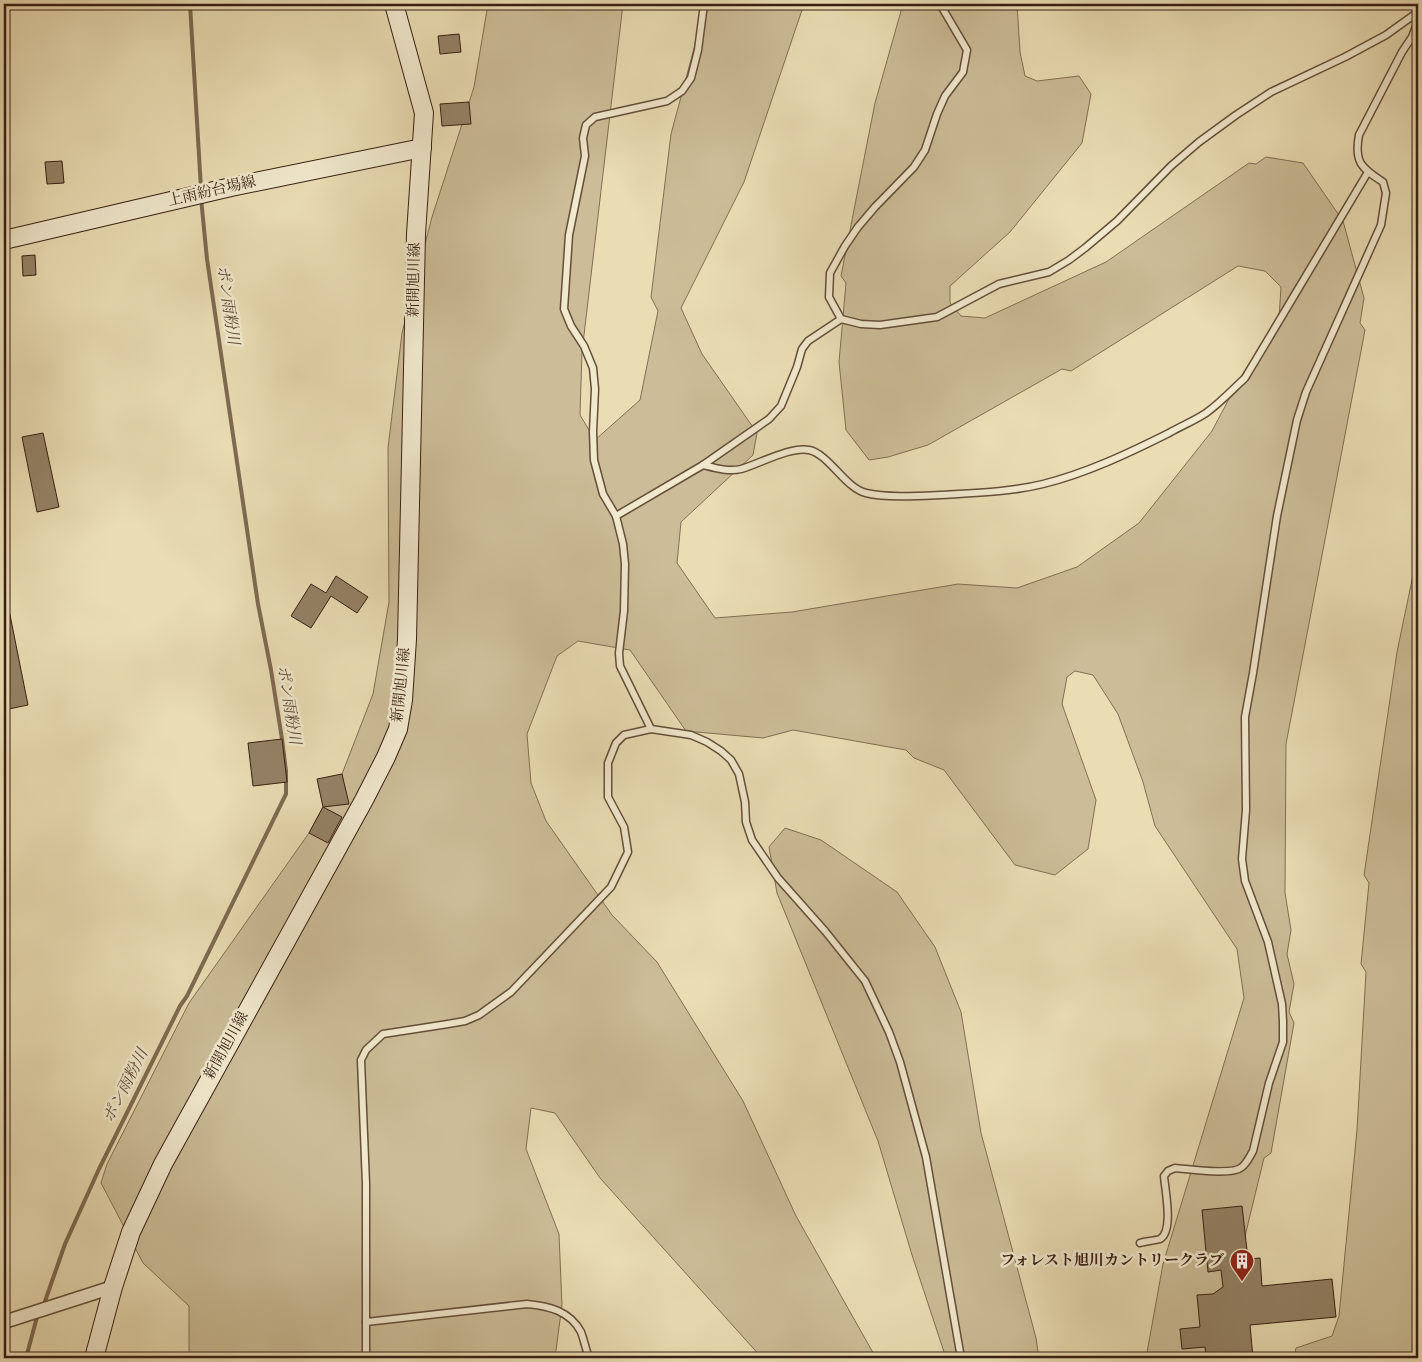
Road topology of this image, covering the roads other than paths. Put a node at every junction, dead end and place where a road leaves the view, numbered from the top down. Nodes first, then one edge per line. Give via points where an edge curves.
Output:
1 (394, 4) edge
2 (704, 4) edge
3 (940, 4) edge
4 (1418, 12) edge
5 (1418, 21) edge
6 (422, 148) junction
7 (1368, 172) junction
8 (4, 240) edge
9 (841, 320) junction
10 (703, 466) junction
11 (616, 516) junction
12 (651, 729) junction
13 (1140, 1243) dead end
14 (113, 1287) junction
15 (4, 1322) edge
16 (366, 1322) junction
17 (94, 1358) edge
18 (366, 1358) edge
19 (589, 1358) edge
20 (961, 1358) edge

1 - 6 main road, 新開旭川線 via 424,113
2 - 11 lane via 691,78 682,91 667,102 595,117 586,125 583,138 585,156 569,235 564,309 593,368 594,460 603,494
3 - 9 lane via 967,50 963,72 945,96 925,150 914,167 858,227 830,273 829,297
4 - 9 lane via 1386,35 1271,92 1236,115 1171,166 1117,221 1085,248 1049,272 999,284 937,317 880,325
5 - 7 lane via 1359,135 1358,158
6 - 8 main road, 上雨紛台場線 via 231,187
6 - 14 main road, 新開旭川線 via 416,234 407,639 398,729 364,800 162,1164 131,1232
7 - 10 lane via 1245,378 1204,414 1133,451 1042,484 927,496 862,492 811,450 785,453 739,470
7 - 13 lane via 1383,182 1386,193 1381,225 1306,392 1297,420 1277,516 1245,717 1246,810 1242,859 1245,881 1268,942 1282,1004 1283,1042 1248,1161 1241,1169 1224,1172 1175,1168 1168,1171 1164,1176 1166,1232 1160,1238
9 - 10 lane via 808,341 802,349 781,406 769,419
10 - 11 lane
11 - 12 lane via 624,544 625,564 620,666
12 - 16 lane via 624,735 616,743 608,763 608,797 624,827 628,852 611,887 512,992 479,1015 465,1021 383,1034 366,1050 361,1060 366,1184
12 - 20 lane via 691,735 708,742 732,760 739,774 752,840 778,878 865,981 900,1062 926,1157
14 - 15 street
14 - 17 main road, 新開旭川線
16 - 18 lane
16 - 19 lane via 527,1304 543,1305 569,1316 580,1332

